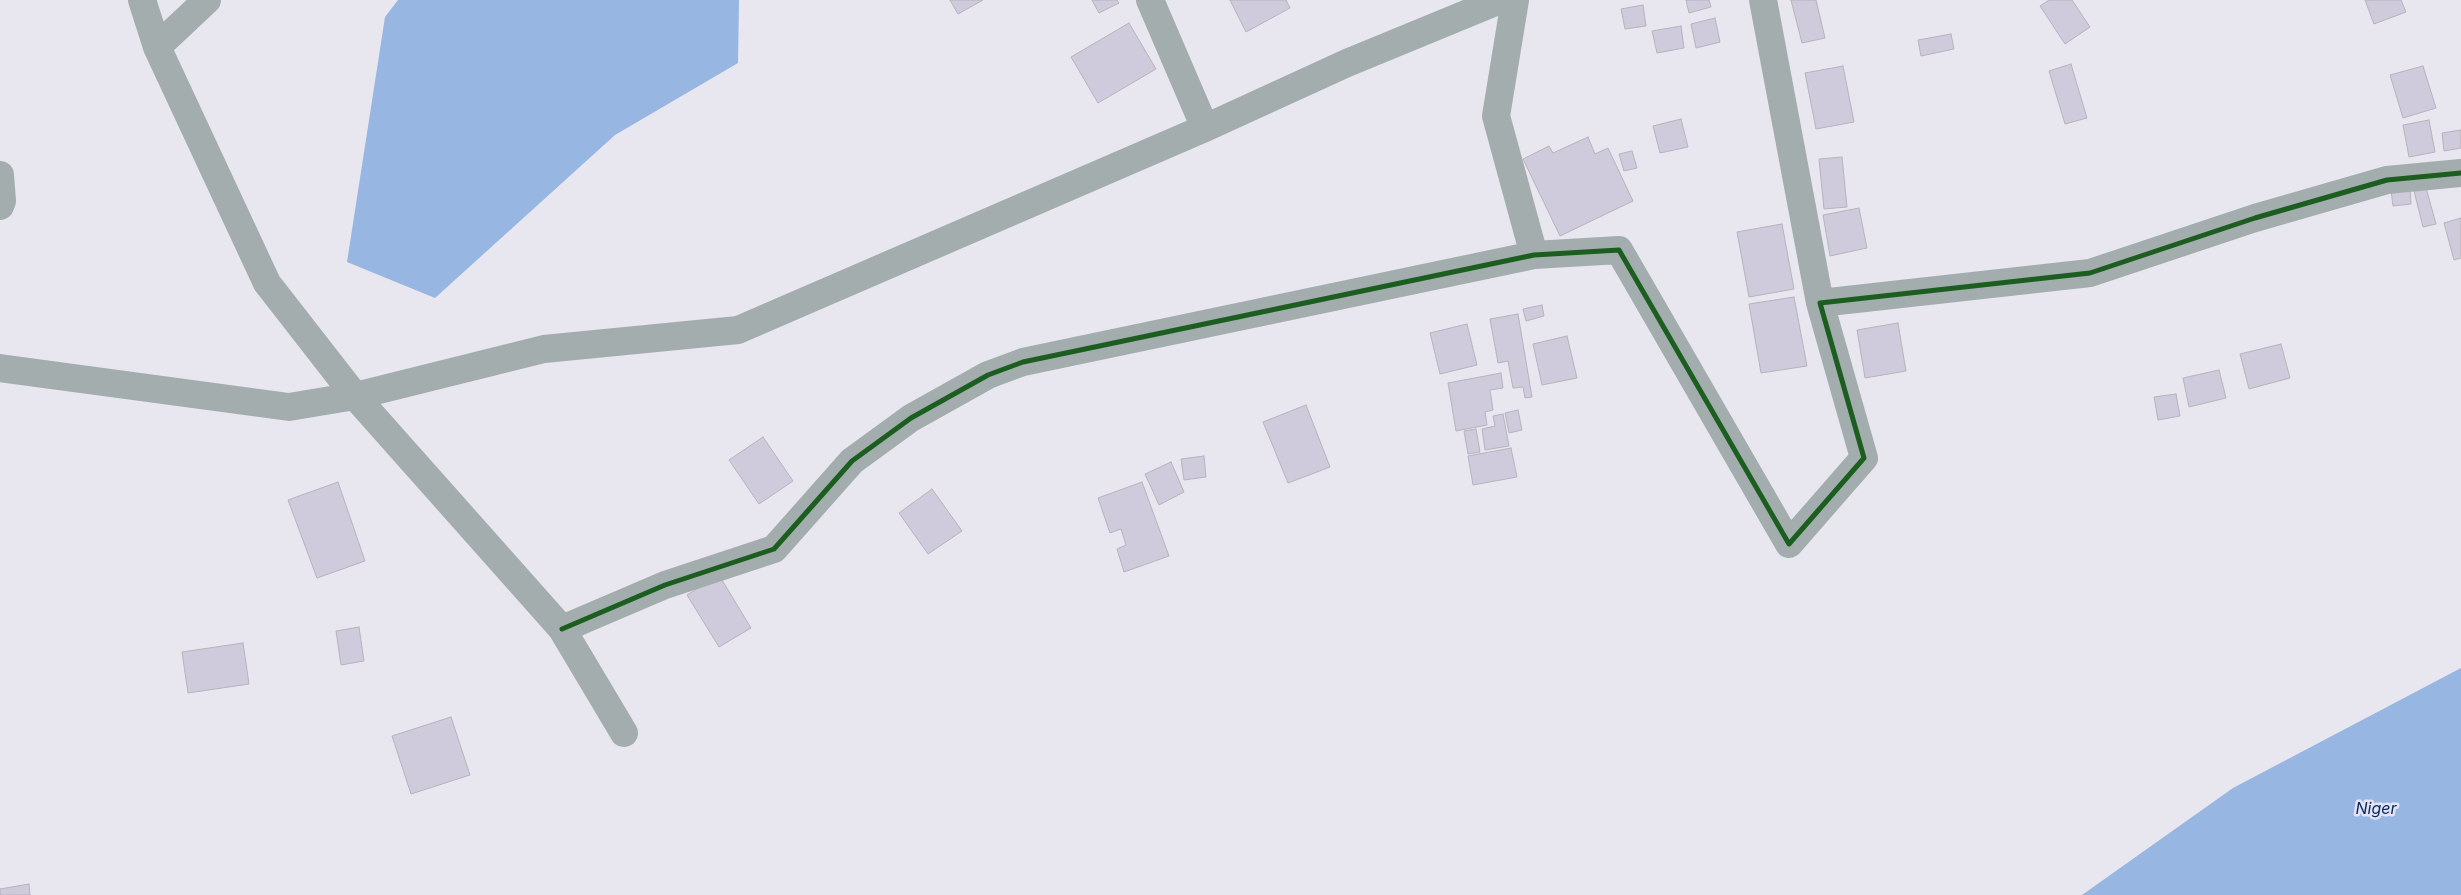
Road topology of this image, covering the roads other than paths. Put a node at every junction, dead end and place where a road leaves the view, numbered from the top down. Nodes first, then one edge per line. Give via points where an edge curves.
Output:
1 (142, 0) edge
2 (208, 0) edge
3 (1150, 0) edge
4 (1500, 0) edge
5 (1515, 0) edge
6 (1763, 0) edge
7 (157, 47) junction
8 (1205, 128) junction
9 (2461, 173) edge
10 (0, 175) edge
11 (0, 206) edge
12 (1534, 255) junction
13 (1820, 303) junction
14 (0, 368) edge
15 (355, 396) junction
16 (562, 629) junction
17 (624, 733) dead end

1 - 7 street
2 - 7 street
3 - 8 street
4 - 8 street via 1347,63
5 - 12 street via 1496,116
6 - 13 street
7 - 15 street via 267,283
8 - 15 street via 738,330 544,349
9 - 13 street via 2387,180 2255,218 2090,273
10 - 11 street
12 - 13 street via 1619,250 1789,544 1864,458
12 - 16 street via 1023,362 988,375 911,418 852,461 774,549 664,585
14 - 15 street via 289,407
15 - 16 street
16 - 17 street

